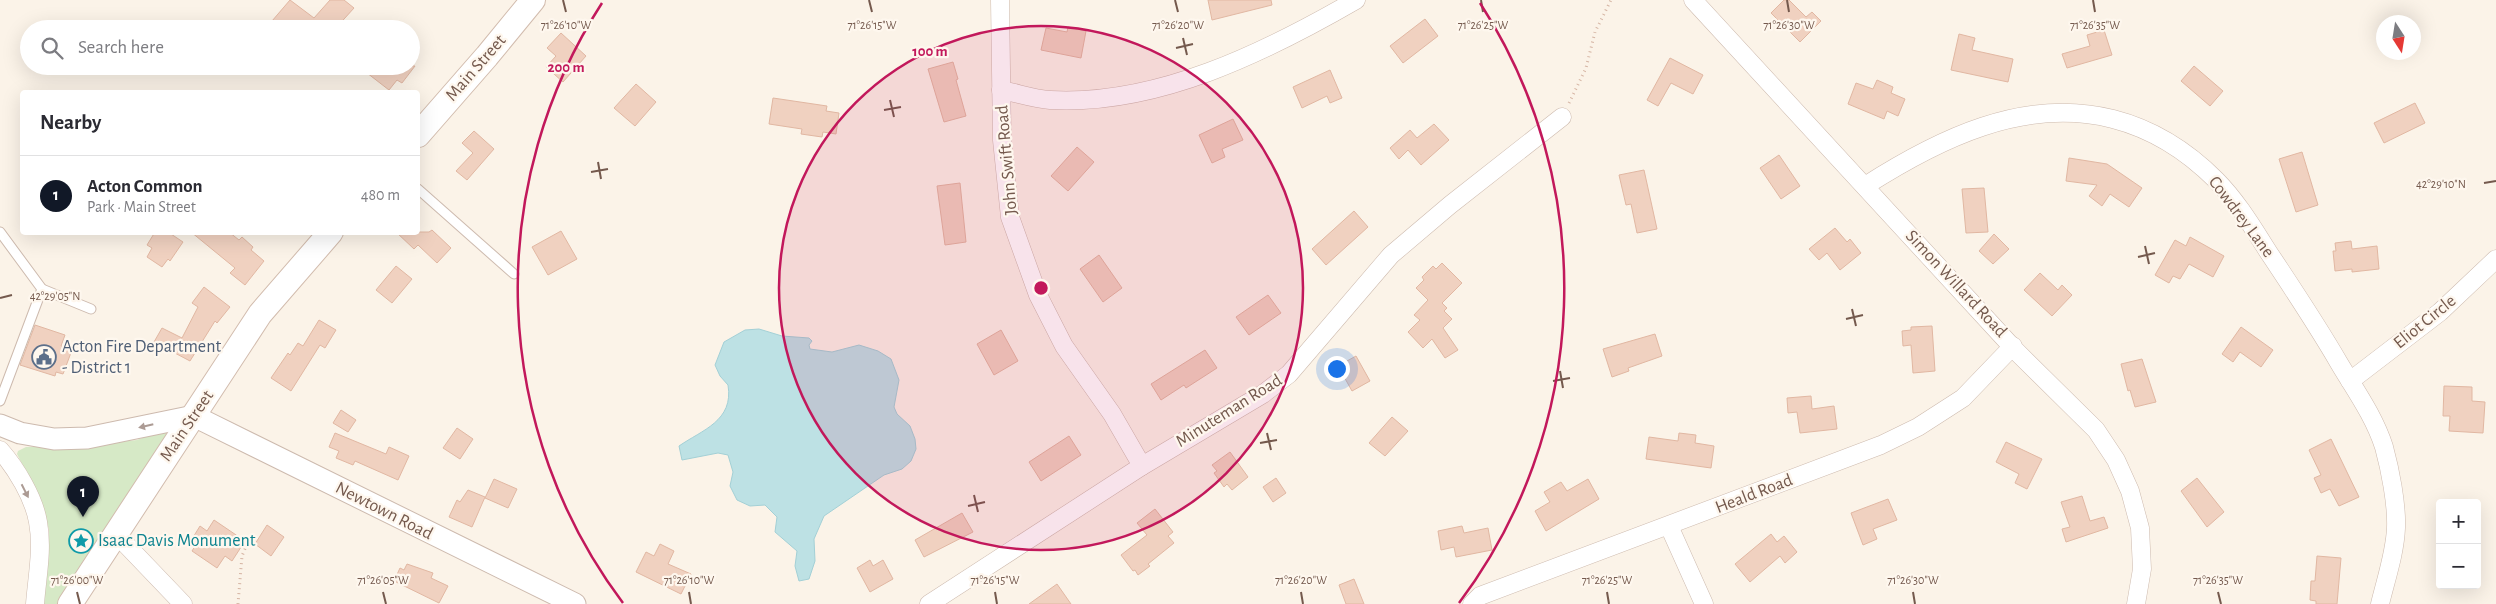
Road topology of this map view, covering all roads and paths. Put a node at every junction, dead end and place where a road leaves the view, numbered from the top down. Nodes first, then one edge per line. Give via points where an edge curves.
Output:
1 (533, 0) edge
2 (1000, 0) edge
3 (1356, 0) edge
4 (1611, 0) edge
5 (1693, 0) edge
6 (1001, 90) junction
7 (1562, 117) joint
8 (420, 133) edge
9 (1865, 186) junction
10 (420, 191) edge
11 (0, 232) edge
12 (328, 235) edge
13 (2496, 259) edge
14 (514, 274) dead end
15 (42, 289) junction
16 (91, 310) dead end
17 (2013, 346) junction
18 (2350, 381) junction
19 (0, 401) edge
20 (194, 416) junction
21 (0, 424) edge
22 (0, 450) edge
23 (1142, 466) junction
24 (1669, 526) junction
25 (115, 533) junction
26 (247, 544) dead end
27 (35, 604) edge
28 (70, 604) edge
29 (183, 604) edge
30 (238, 604) edge
31 (575, 604) edge
32 (929, 604) edge
33 (1472, 604) edge
34 (1704, 604) edge
35 (2136, 604) edge
36 (2380, 604) edge

1 - 8 main road, Main Street
2 - 6 street, John Swift Road
3 - 6 street via 1252,55 1154,89 1105,98 1049,100
4 - 7 path via 1595,32 1586,68
5 - 9 street, Simon Willard Road
6 - 23 street, John Swift Road via 1002,140 1010,217 1038,295 1064,346 1112,414
7 - 23 street, Minuteman Road via 1391,255 1289,374 1263,394
9 - 17 street, Simon Willard Road
9 - 18 street, Cowdrey Lane via 1935,146 1982,126 2011,118 2078,114 2112,119 2136,127 2169,142 2217,181 2244,215
10 - 14 lane
11 - 15 lane
12 - 20 main road, Main Street via 260,314
13 - 18 street, Eliot Circle via 2440,312
15 - 16 lane
15 - 19 lane
17 - 24 street, Heald Road via 1963,398 1881,446
17 - 35 street, Simon Willard Road via 2096,430 2116,460 2130,491 2140,528 2142,570
18 - 36 street, Cowdrey Lane via 2371,417 2390,473 2396,527
20 -> 21 street via 87,438 54,439 20,433
20 - 25 main road, Main Street
20 - 31 street, Newtown Road
22 -> 27 street via 10,462 38,521
23 - 32 street, Minuteman Road
24 - 33 street, Heald Road via 1480,596
24 - 34 street
25 - 28 main road, Main Street
25 - 29 street
26 - 30 path via 242,556

